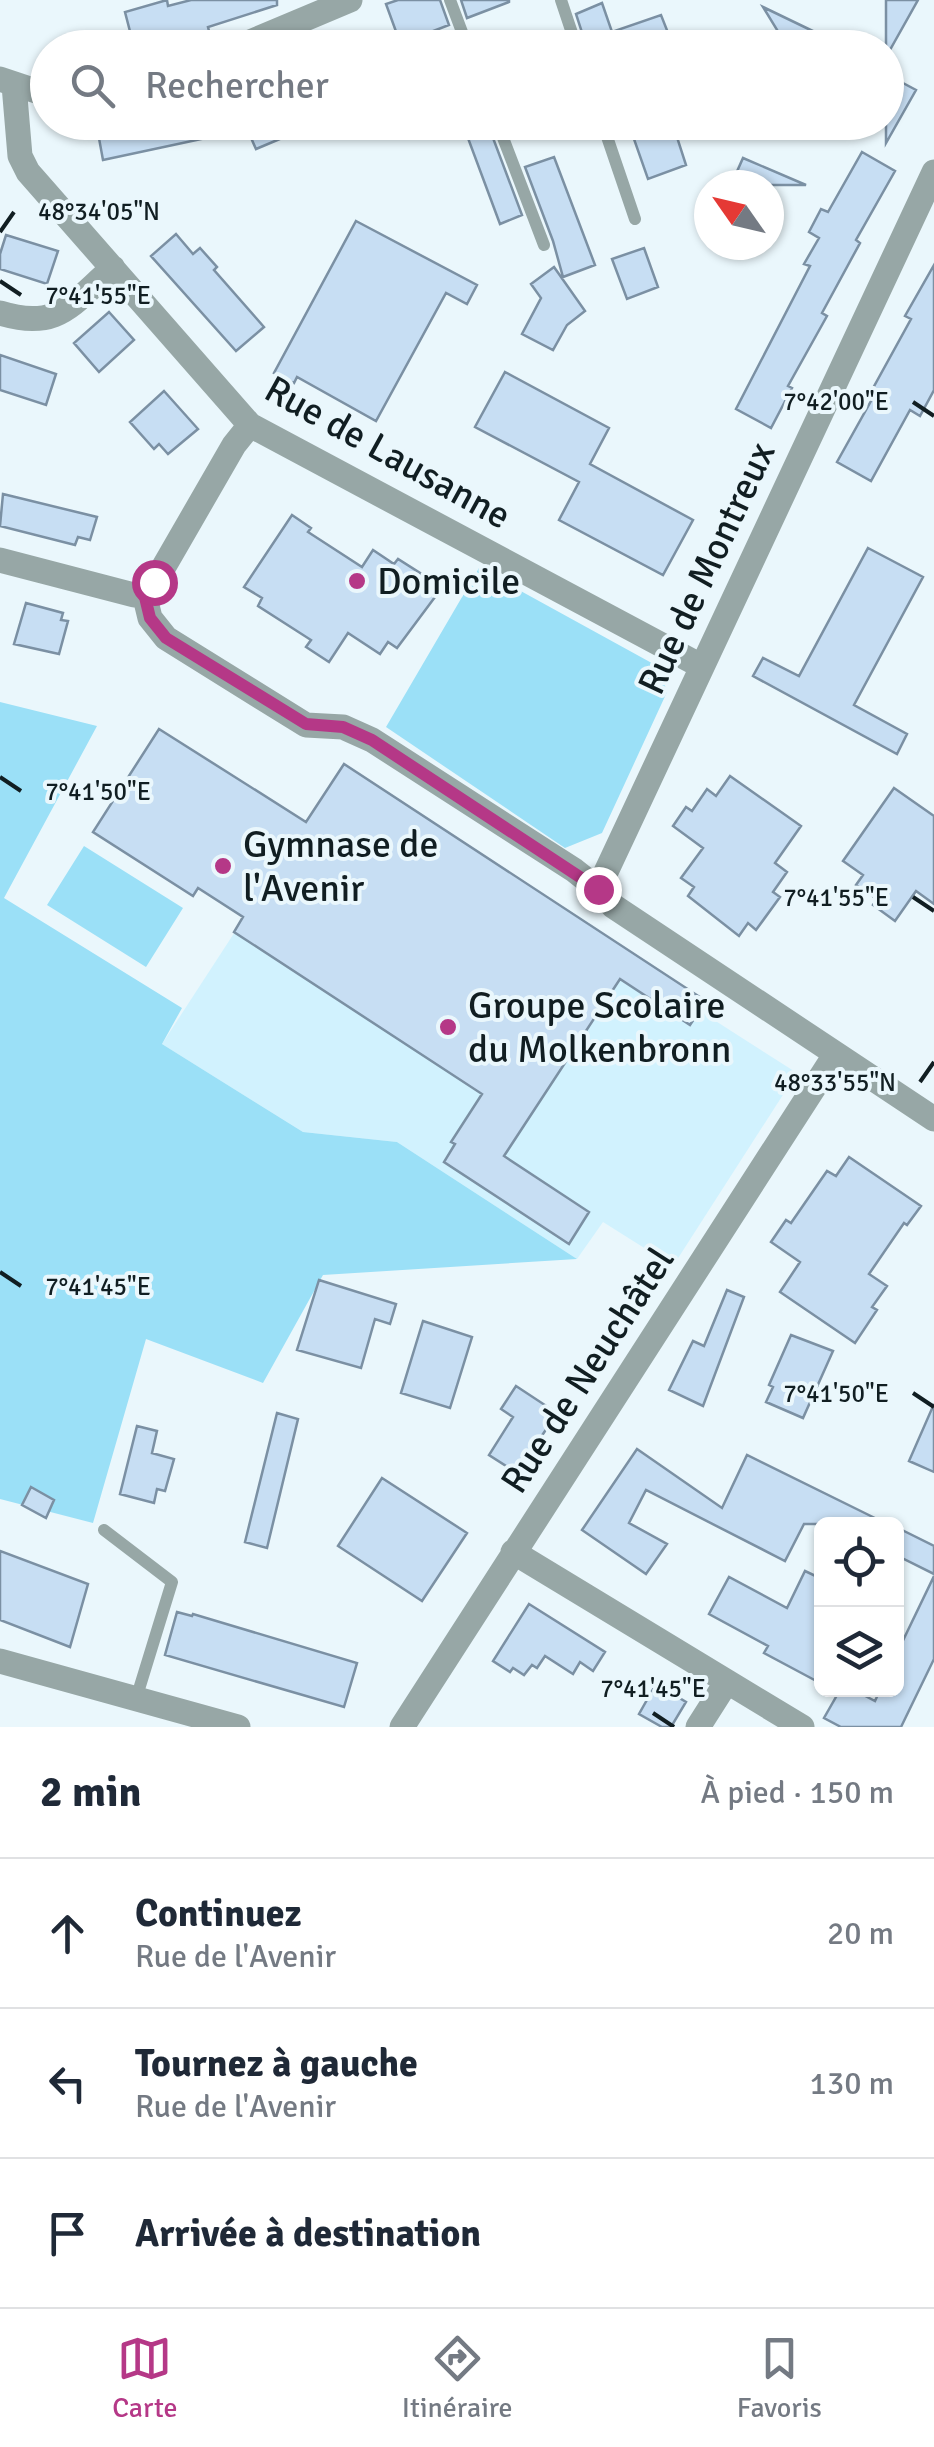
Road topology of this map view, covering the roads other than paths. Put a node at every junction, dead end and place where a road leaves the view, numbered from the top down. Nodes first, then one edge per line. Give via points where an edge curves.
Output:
1 (350, 0) edge
2 (450, 0) edge
3 (561, 0) edge
4 (279, 30) edge
5 (461, 30) edge
6 (571, 30) edge
7 (7, 82) edge
8 (504, 140) edge
9 (608, 140) edge
10 (934, 172) edge
11 (635, 220) dead end
12 (544, 245) dead end
13 (112, 268) junction
14 (0, 313) edge
15 (250, 425) junction
16 (0, 560) edge
17 (144, 593) junction
18 (701, 666) junction
19 (598, 889) junction
20 (836, 1054) junction
21 (934, 1120) edge
22 (104, 1530) dead end
23 (513, 1552) junction
24 (0, 1661) edge
25 (726, 1683) junction
26 (136, 1699) junction
27 (238, 1727) edge
28 (402, 1727) edge
29 (698, 1727) edge
30 (802, 1727) edge

1 - 4 street
2 - 5 lane
3 - 6 lane
7 - 13 street, Rue de Lausanne via 28,172
8 - 12 lane
9 - 11 lane
10 - 18 street, Rue de Montreux
13 - 14 street via 54,318 26,321
13 - 15 street, Rue de Lausanne
15 - 17 street
15 - 18 street, Rue de Lausanne
16 - 17 street
17 - 19 street via 150,618 166,638 306,724 343,727 372,740
18 - 19 street, Rue de Montreux
19 - 20 street via 613,906
20 - 21 street
20 - 23 street, Rue de Neuchâtel
22 - 26 lane via 172,1582
23 - 25 street
23 - 28 street, Rue de Neuchâtel
24 - 26 street
25 - 29 street
25 - 30 street
26 - 27 street

